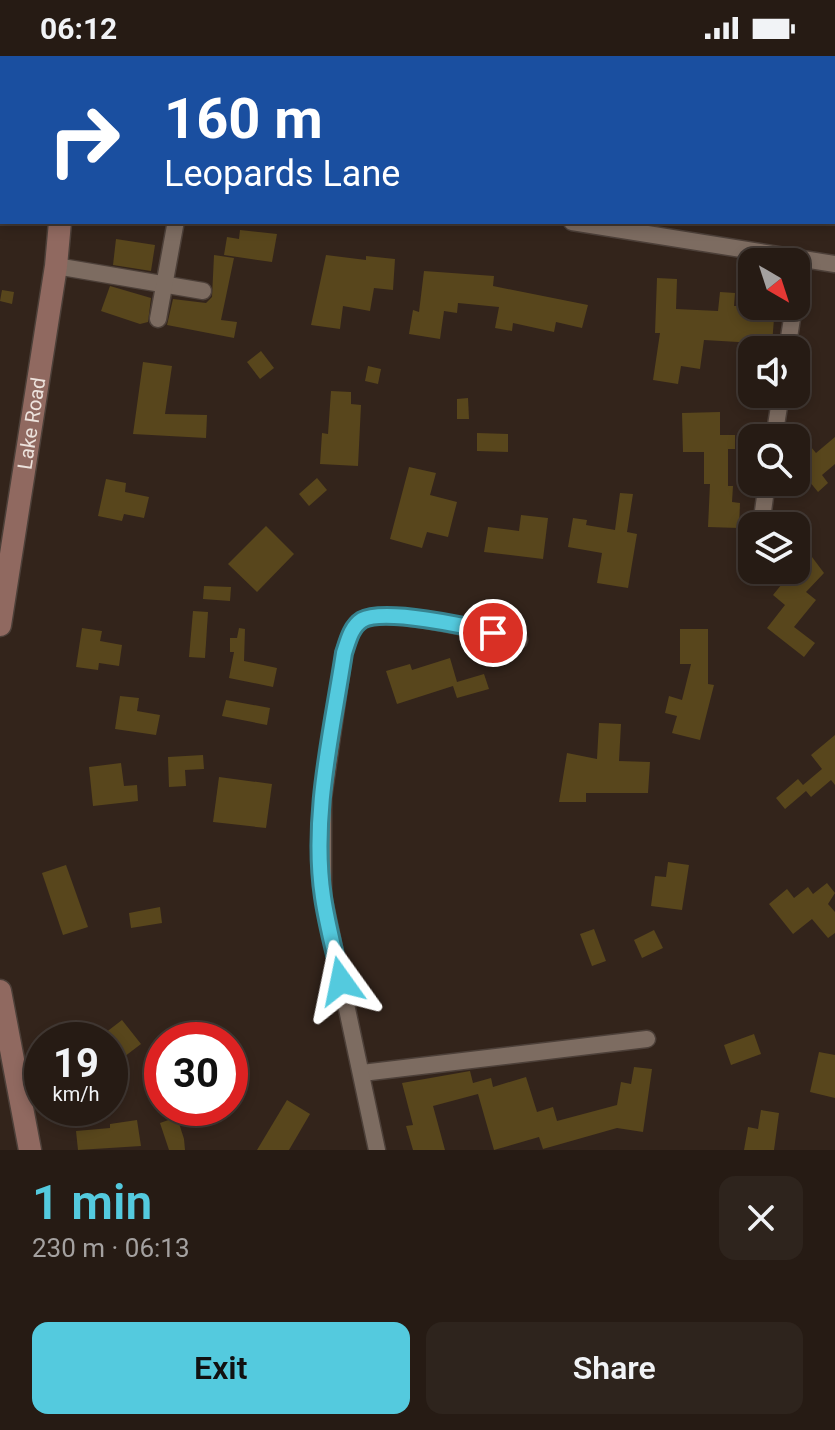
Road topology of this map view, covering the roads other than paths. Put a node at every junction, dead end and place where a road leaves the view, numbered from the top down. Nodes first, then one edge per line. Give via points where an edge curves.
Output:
1 (60, 224) edge
2 (584, 224) edge
3 (175, 226) dead end
4 (738, 249) edge
5 (810, 260) edge
6 (835, 264) edge
7 (56, 266) junction
8 (165, 284) junction
9 (203, 291) dead end
10 (158, 319) dead end
11 (0, 625) edge
12 (519, 640) dead end
13 (0, 991) edge
14 (647, 1039) dead end
15 (362, 1073) junction
16 (30, 1150) edge
17 (377, 1150) edge

1 - 7 main road, Lake Road
2 - 4 street
3 - 8 street
5 - 6 street
7 - 8 street
7 - 11 main road, Lake Road
8 - 9 street
8 - 10 street
12 - 15 street via 466,626 376,616 360,621 351,632 323,798 320,850 323,896
13 - 16 main road
14 - 15 street
15 - 17 street

